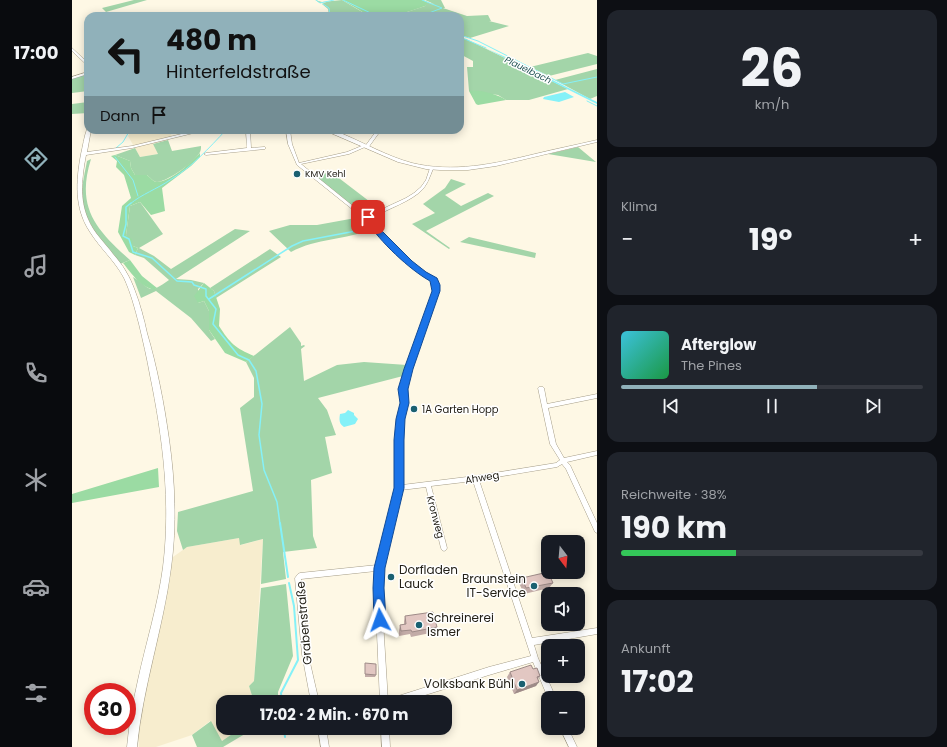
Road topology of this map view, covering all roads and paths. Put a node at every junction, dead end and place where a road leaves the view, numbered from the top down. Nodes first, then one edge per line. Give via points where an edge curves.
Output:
1 (72, 49) edge
2 (84, 60) edge
3 (84, 74) edge
4 (72, 78) edge
5 (88, 134) edge
6 (187, 134) edge
7 (248, 134) edge
8 (289, 134) edge
9 (335, 134) edge
10 (376, 134) edge
11 (597, 141) edge
12 (366, 147) junction
13 (264, 148) dead end
14 (249, 149) junction
15 (84, 154) junction
16 (206, 154) dead end
17 (298, 164) junction
18 (432, 169) junction
19 (372, 217) junction
20 (541, 388) dead end
21 (597, 396) edge
22 (545, 406) junction
23 (597, 454) edge
24 (563, 461) junction
25 (475, 478) junction
26 (428, 485) junction
27 (399, 488) junction
28 (597, 530) edge
29 (444, 548) dead end
30 (379, 568) junction
31 (597, 631) edge
32 (530, 642) junction
33 (535, 658) junction
34 (549, 691) edge
35 (314, 695) edge
36 (384, 695) edge
37 (414, 695) edge
38 (323, 735) edge
39 (385, 735) edge
40 (567, 735) edge
41 (132, 747) edge
42 (325, 747) edge
43 (386, 747) edge
44 (573, 747) edge

1 - 2 main road
3 - 4 street
5 - 15 main road
6 - 15 main road via 126,148
7 - 14 street
8 - 17 street
9 - 12 main road
10 - 12 street
11 - 18 main road via 477,169
12 - 17 street
12 - 18 main road via 400,161
13 - 14 street
14 - 16 street
15 - 41 main road via 80,185 82,208 90,228 122,269 135,298 155,378 169,473 171,515 167,567 144,668
17 - 19 street via 363,216
18 - 19 street via 431,177 416,194
19 - 27 street via 370,221 374,228 410,263 434,280 436,291 403,389
20 - 22 street
21 - 22 street
22 - 24 street via 553,444
23 - 24 street, Ahweg
24 - 25 street, Ahweg via 557,465
24 - 28 street
25 - 26 street, Ahweg
25 - 32 street
26 - 27 street, Ahweg
26 - 29 street, Kronweg
27 - 30 street
30 - 35 street, Grabenstraße via 298,578 305,654
30 - 36 street
31 - 32 street
32 - 33 street
33 - 34 street
33 - 37 street
38 - 42 street
39 - 43 street
40 - 44 street

